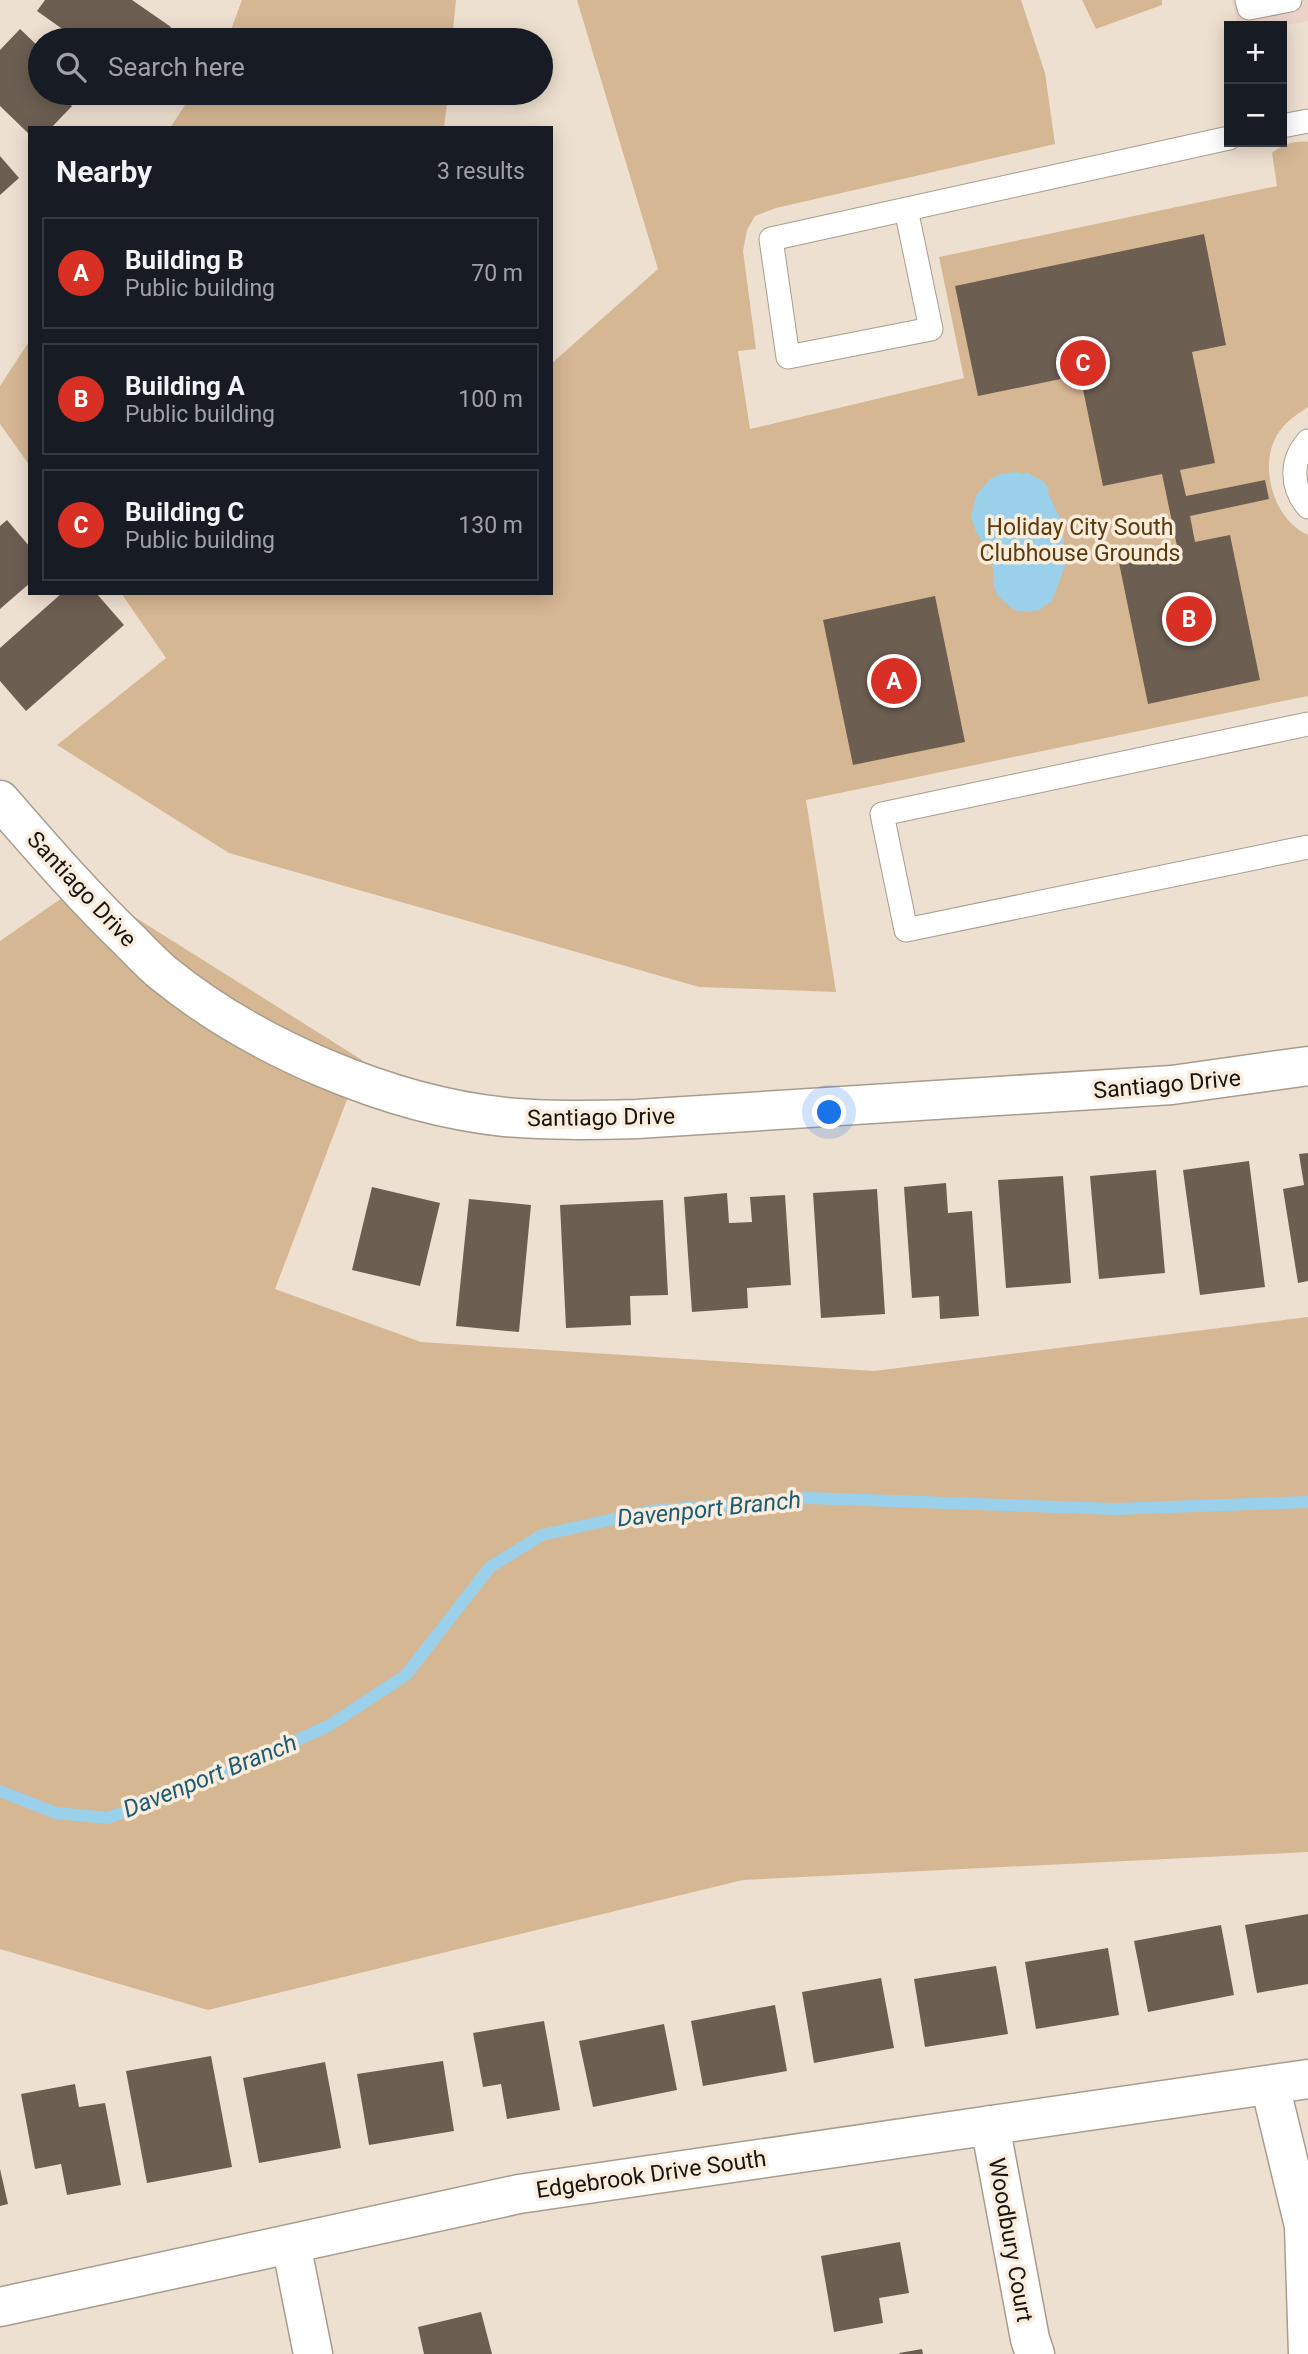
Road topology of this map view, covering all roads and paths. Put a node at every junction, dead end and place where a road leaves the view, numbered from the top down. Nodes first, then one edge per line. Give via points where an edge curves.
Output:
1 (1247, 0) edge
2 (1290, 0) edge
3 (1308, 121) edge
4 (1287, 125) edge
5 (1224, 139) edge
6 (906, 209) junction
7 (1308, 442) edge
8 (1308, 507) edge
9 (1308, 724) edge
10 (0, 800) edge
11 (1308, 847) edge
12 (1308, 1066) edge
13 (1308, 2079) edge
14 (1270, 2085) junction
15 (990, 2125) junction
16 (291, 2244) junction
17 (0, 2307) edge
18 (313, 2354) edge
19 (1035, 2354) edge
20 (1308, 2354) edge

1 - 2 lane via 1249,8
3 - 4 lane
5 - 6 lane
6 - 6 lane via 771,239 788,357 931,329
7 - 8 lane via 1297,457 1295,472 1299,494
9 - 11 lane via 882,814 906,930
10 - 12 street, Santiago Drive via 102,915 162,972 216,1012 321,1067 442,1106 505,1117 575,1121 1172,1085
13 - 14 street, Edgebrook Drive South
14 - 15 street, Edgebrook Drive South
14 - 20 street via 1304,2227
15 - 16 street, Edgebrook Drive South via 519,2194
15 - 19 street, Woodbury Court
16 - 17 street, Edgebrook Drive South
16 - 18 street

